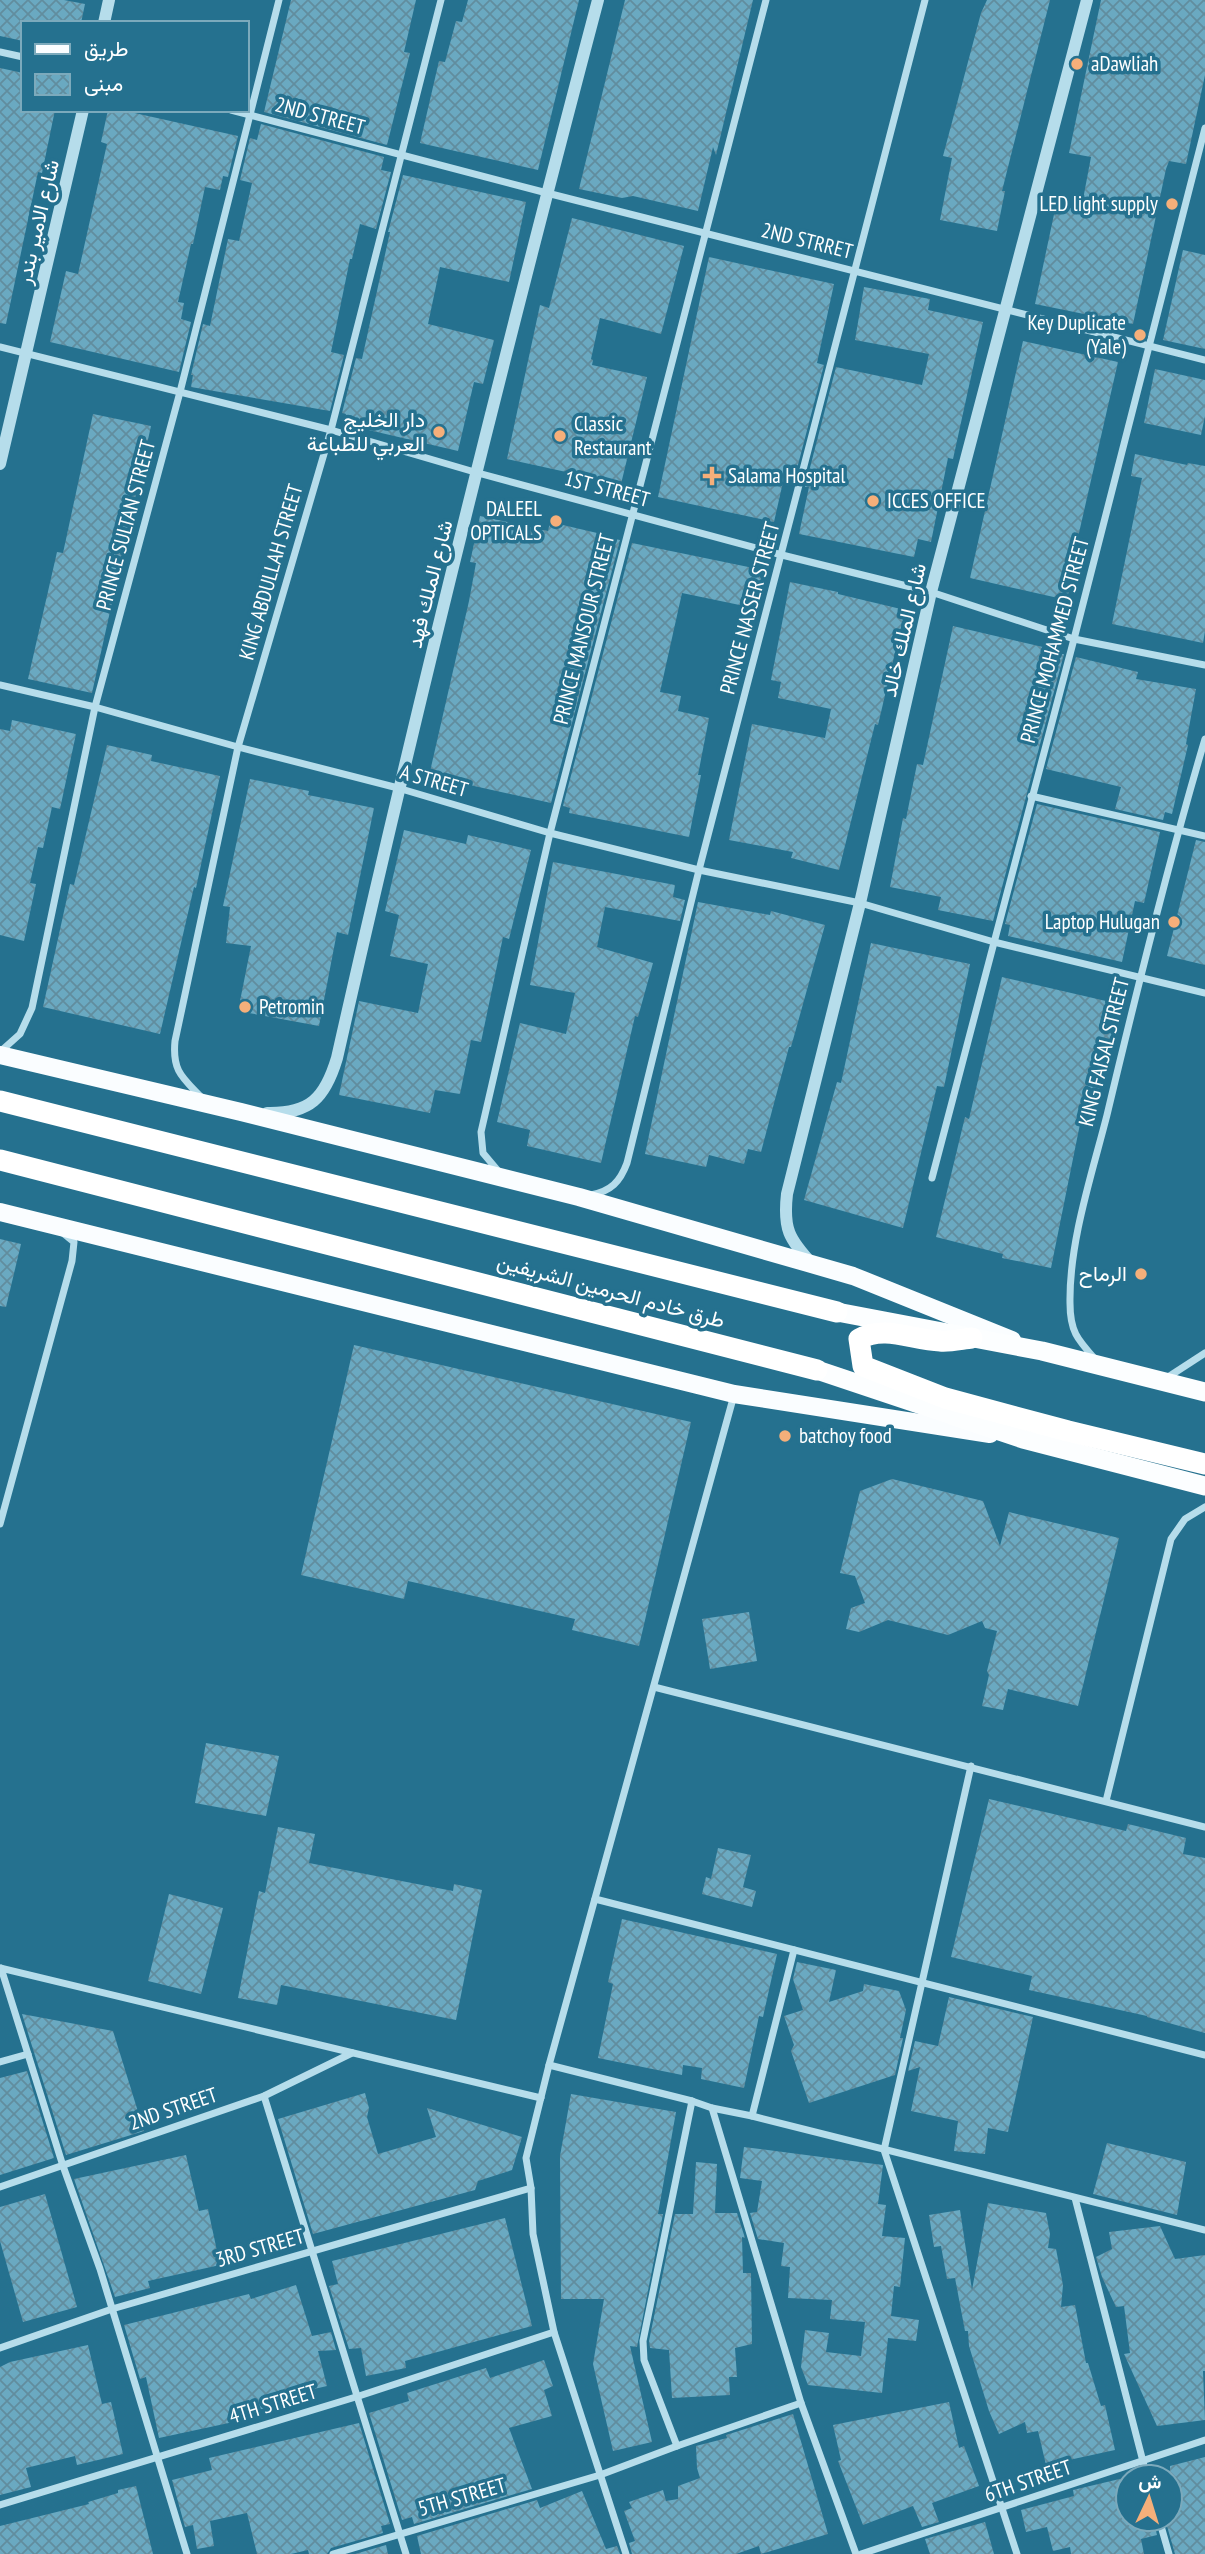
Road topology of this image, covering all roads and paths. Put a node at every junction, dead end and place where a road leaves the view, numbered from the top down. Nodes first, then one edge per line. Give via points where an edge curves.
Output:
1 (109, 0) edge
2 (279, 0) edge
3 (441, 0) edge
4 (598, 0) edge
5 (766, 0) edge
6 (925, 0) edge
7 (1087, 0) edge
8 (104, 21) edge
9 (0, 52) edge
10 (21, 57) edge
11 (83, 112) edge
12 (238, 112) edge
13 (249, 115) junction
14 (1205, 128) edge
15 (400, 155) junction
16 (547, 194) junction
17 (706, 233) junction
18 (853, 271) junction
19 (1006, 310) junction
20 (1149, 346) junction
21 (0, 347) edge
22 (27, 353) junction
23 (1205, 360) edge
24 (180, 392) junction
25 (331, 430) junction
26 (0, 464) edge
27 (478, 473) junction
28 (632, 513) junction
29 (782, 555) junction
30 (931, 592) junction
31 (1074, 639) junction
32 (1205, 665) edge
33 (0, 685) edge
34 (95, 707) junction
35 (1205, 738) edge
36 (238, 747) junction
37 (398, 788) junction
38 (1031, 796) junction
39 (1178, 830) junction
40 (550, 833) junction
41 (1205, 836) edge
42 (699, 870) junction
43 (860, 903) junction
44 (994, 942) junction
45 (1140, 977) junction
46 (1205, 993) edge
47 (0, 1054) edge
48 (0, 1101) edge
49 (208, 1104) junction
50 (241, 1112) junction
51 (0, 1160) edge
52 (932, 1178) dead end
53 (508, 1179) junction
54 (579, 1197) junction
55 (0, 1212) edge
56 (54, 1226) junction
57 (812, 1265) junction
58 (837, 1312) joint
59 (972, 1338) junction
60 (1042, 1351) junction
61 (1205, 1353) edge
62 (1102, 1367) junction
63 (817, 1370) joint
64 (1161, 1382) junction
65 (1205, 1392) edge
66 (734, 1394) junction
67 (1023, 1439) junction
68 (1205, 1464) edge
69 (1205, 1486) edge
70 (1205, 1507) edge
71 (0, 1524) edge
72 (654, 1687) junction
73 (971, 1766) junction
74 (1106, 1801) junction
75 (1205, 1827) edge
76 (595, 1899) junction
77 (794, 1950) junction
78 (1, 1968) edge
79 (923, 1983) junction
80 (353, 2053) junction
81 (28, 2054) junction
82 (1205, 2055) edge
83 (0, 2062) edge
84 (550, 2065) junction
85 (264, 2096) junction
86 (541, 2098) junction
87 (692, 2101) junction
88 (712, 2108) junction
89 (752, 2116) junction
90 (884, 2150) junction
91 (63, 2166) junction
92 (0, 2188) edge
93 (531, 2188) junction
94 (1075, 2198) junction
95 (1205, 2230) edge
96 (313, 2251) junction
97 (112, 2309) junction
98 (554, 2332) junction
99 (0, 2348) edge
100 (359, 2396) junction
101 (801, 2403) junction
102 (1205, 2440) edge
103 (677, 2446) junction
104 (158, 2457) junction
105 (1143, 2461) junction
106 (600, 2475) junction
107 (0, 2505) edge
108 (1002, 2508) junction
109 (400, 2532) junction
110 (1163, 2533) edge
111 (187, 2554) edge
112 (333, 2554) edge
113 (407, 2554) edge
114 (626, 2554) edge
115 (858, 2554) edge
116 (1017, 2554) edge
117 (1169, 2554) edge

1 - 8 street
2 - 13 street, PRINCE SULTAN STREET
3 - 15 street, KING ABDULLAH STREET
4 - 16 street, شارع الملك فهد
5 - 17 street, PRINCE MANSOUR STREET
6 - 18 street, PRINCE NASSER STREET
7 - 19 street, شارع الملك خالد
9 - 10 street
11 - 22 street, شارع الامير بندر
12 - 13 street, 2ND STREET
13 - 15 street, 2ND STREET
13 - 24 street, PRINCE SULTAN STREET
14 - 20 street, PRINCE MOHAMMED STREET
15 - 16 street, 2ND STRRET
15 - 25 street, KING ABDULLAH STREET
16 - 17 street, 2ND STRRET
16 - 27 street, شارع الملك فهد
17 - 18 street, 2ND STRRET
17 - 28 street, PRINCE MANSOUR STREET
18 - 19 street, 2ND STRRET
18 - 29 street, PRINCE NASSER STREET
19 - 20 street, 2ND STRRET
19 - 30 street, شارع الملك خالد
20 - 23 street, 2ND STRRET
20 - 31 street, PRINCE MOHAMMED STREET
21 - 22 street, 1ST STREET
22 - 24 street, 1ST STREET
22 - 26 street, شارع الامير بندر
24 - 25 street, 1ST STREET
24 - 34 street, PRINCE SULTAN STREET
25 - 27 street, 1ST STREET
25 - 36 street, KING ABDULLAH STREET
27 - 28 street, 1ST STREET
27 - 37 street, شارع الملك فهد
28 - 29 street, 1ST STREET
28 - 40 street, PRINCE MANSOUR STREET
29 - 30 street, 1ST STREET
29 - 42 street, PRINCE NASSER STREET
30 - 31 street, 1ST STREET
30 - 43 street, شارع الملك خالد
31 - 32 street, 1ST STREET
31 - 38 street, PRINCE MOHAMMED STREET
33 - 34 street, A STREET
34 - 36 street, A STREET
34 - 47 street, PRINCE SULTAN STREET via 32,1008 20,1034
35 - 39 street, KING FAISAL STREET
36 - 37 street, A STREET
36 - 49 street, KING ABDULLAH STREET via 174,1048 178,1073
37 - 40 street, A STREET
37 - 50 street, شارع الملك فهد via 330,1081 309,1105 297,1111
38 - 39 street
38 - 44 street, PRINCE MOHAMMED STREET
39 - 41 street
39 - 45 street, KING FAISAL STREET
40 - 42 street, A STREET
40 - 53 street, PRINCE MANSOUR STREET via 481,1132 486,1159
42 - 43 street, A STREET
42 - 54 street, PRINCE NASSER STREET via 623,1175 610,1189
43 - 44 street, A STREET
43 - 57 street, شارع الملك خالد via 787,1194 787,1231
44 - 45 street, A STREET
44 - 52 street, PRINCE MOHAMMED STREET
45 - 46 street, A STREET
45 - 62 street, KING FAISAL STREET via 1075,1245 1071,1284 1076,1338
47 - 49 main road
48 - 58 highway, طرق خادم الحرمين الشريفين
49 - 50 main road
50 - 53 main road
51 - 63 highway, طرق خادم الحرمين الشريفين
53 - 54 main road
54 - 57 main road
55 - 56 main road
56 - 66 main road
56 - 71 street via 74,1242 72,1261
57 - 60 main road via 853,1276
58 - 59 highway, طرق خادم الحرمين الشريفين
59 - 60 highway, طرق خادم الحرمين الشريفين
59 - 68 highway via 940,1341 896,1333 859,1339 863,1366 945,1398
60 - 62 highway, طرق خادم الحرمين الشريفين
61 - 64 street
62 - 64 highway, طرق خادم الحرمين الشريفين
63 - 67 highway, طرق خادم الحرمين الشريفين
64 - 65 highway, طرق خادم الحرمين الشريفين
66 - 67 main road
66 - 72 street
67 - 69 highway, طرق خادم الحرمين الشريفين
70 - 74 street via 1185,1520 1171,1539
72 - 73 street
72 - 76 street
73 - 74 street
73 - 79 street
74 - 75 street
76 - 77 street
76 - 84 street
77 - 79 street
77 - 89 street
78 - 80 street
78 - 81 street
79 - 82 street
79 - 90 street
80 - 85 street, 2ND STREET
80 - 86 street
81 - 83 street
81 - 91 street
84 - 86 street
84 - 87 street
85 - 91 street, 2ND STREET
85 - 96 street
86 - 93 street via 526,2158
87 - 88 street
87 - 103 street via 643,2341 644,2360
88 - 89 street
88 - 101 street
89 - 90 street
90 - 94 street
90 - 108 street
91 - 92 street, 2ND STREET
91 - 97 street
93 - 96 street, 3RD STREET
93 - 98 street via 533,2234
94 - 95 street
94 - 105 street
96 - 97 street, 3RD STREET
96 - 100 street
97 - 99 street, 3RD STREET
97 - 104 street
98 - 100 street, 4TH STREET
98 - 106 street
100 - 104 street, 4TH STREET
100 - 109 street
101 - 103 street, 5TH STREET
101 - 115 street
102 - 105 street, 6TH STREET
103 - 106 street, 5TH STREET
104 - 107 street, 4TH STREET
104 - 111 street
105 - 108 street, 6TH STREET
106 - 109 street, 5TH STREET
106 - 114 street
108 - 115 street, 6TH STREET
108 - 116 street
109 - 112 street, 5TH STREET
109 - 113 street
110 - 117 street

